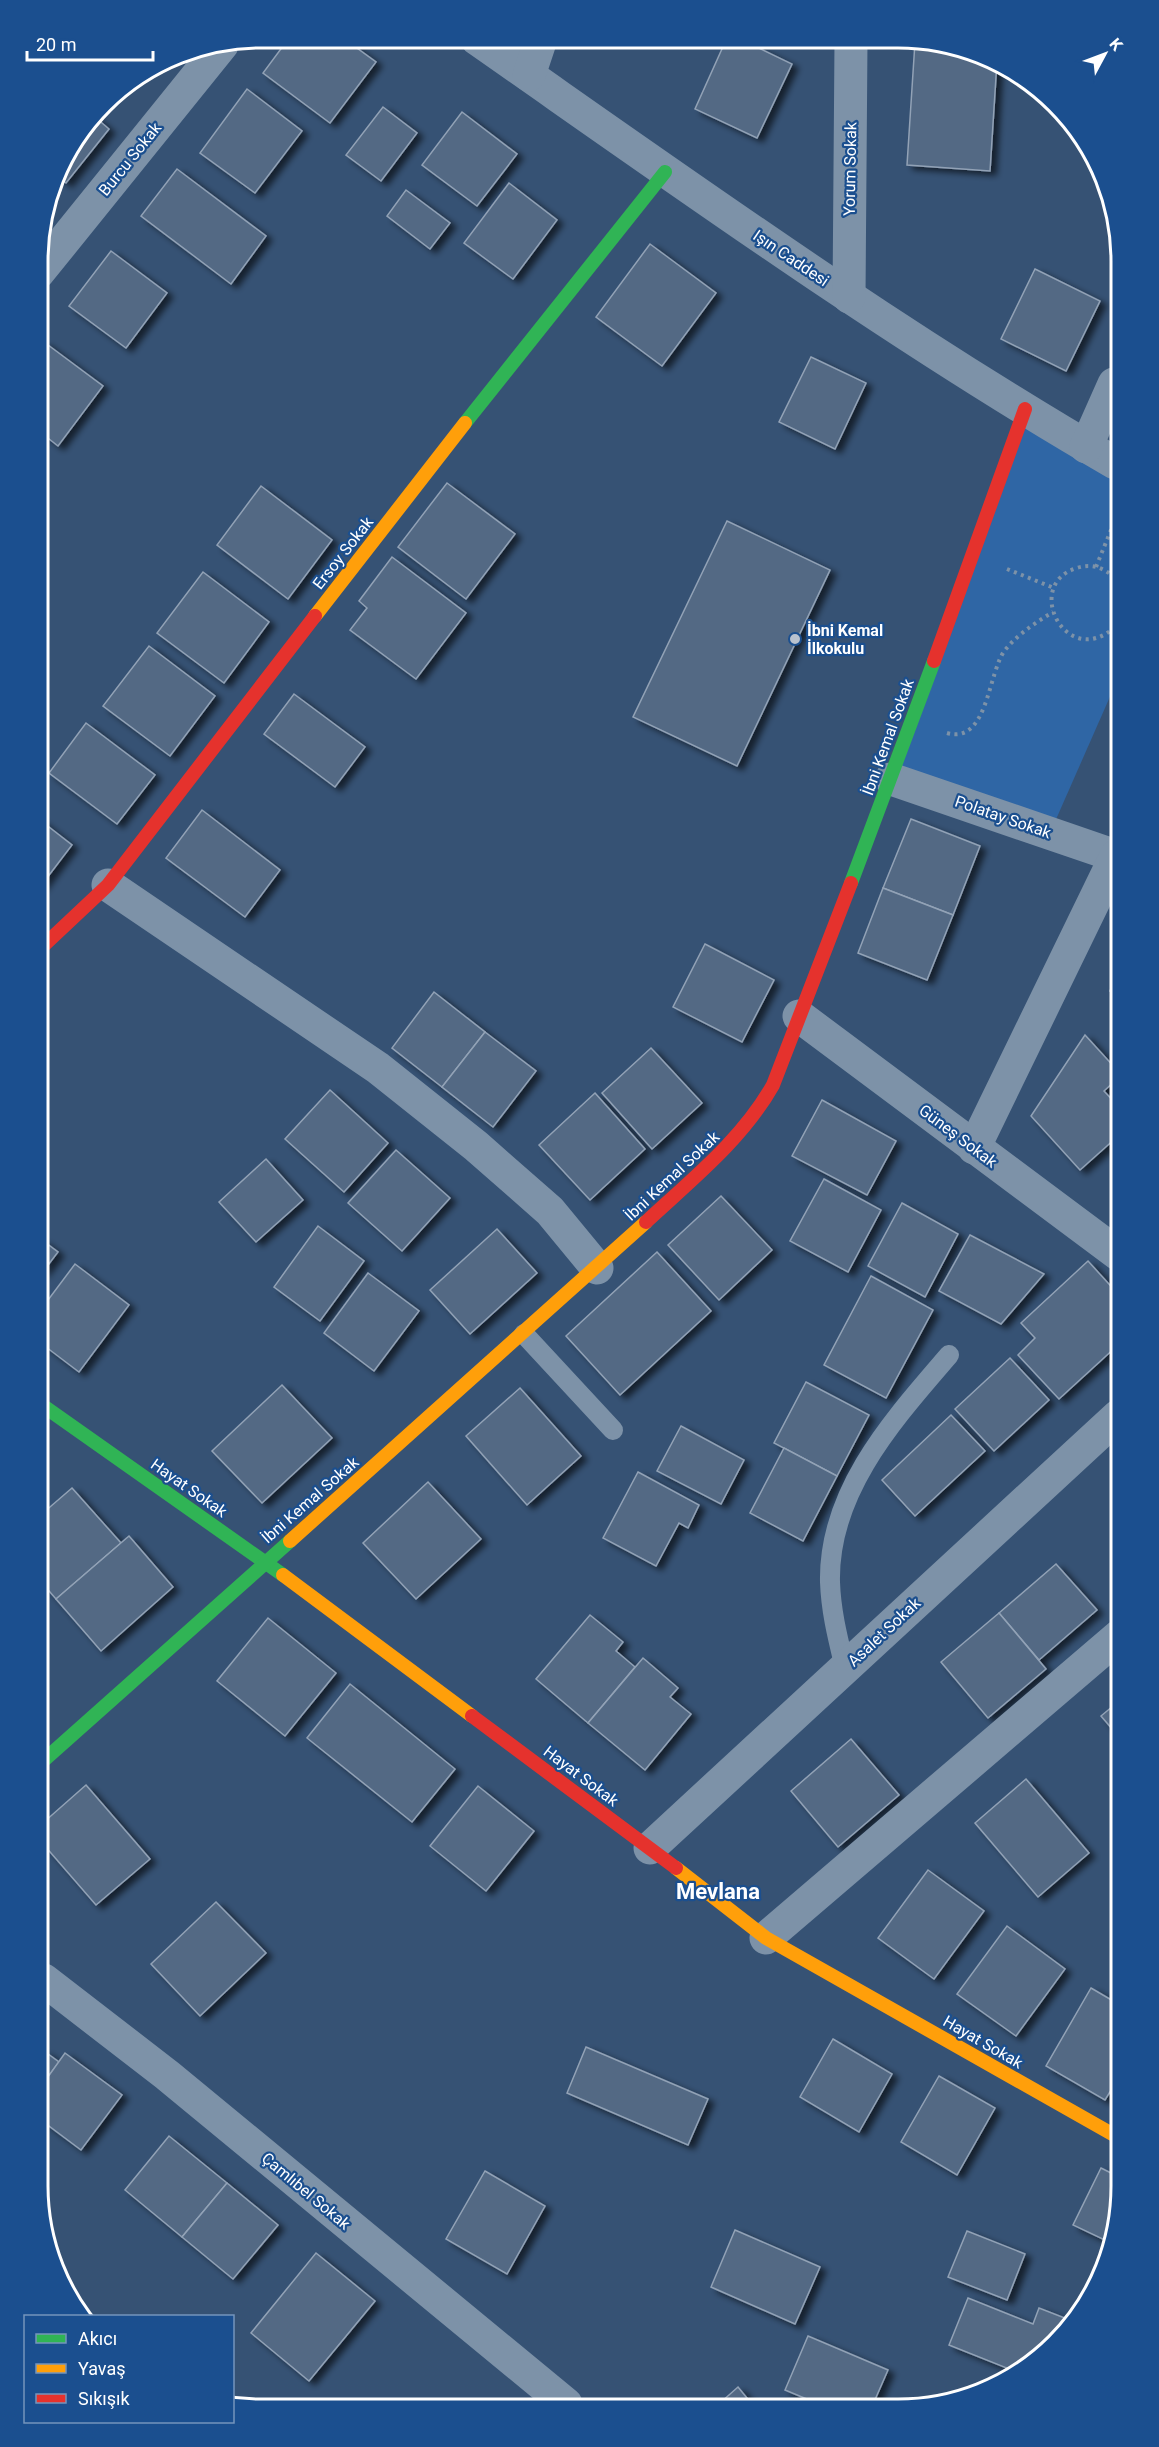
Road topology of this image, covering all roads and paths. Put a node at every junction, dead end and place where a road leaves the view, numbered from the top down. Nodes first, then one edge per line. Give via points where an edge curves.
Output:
1 (490, 48) edge
2 (538, 48) edge
3 (851, 48) edge
4 (216, 53) edge
5 (529, 75) junction
6 (665, 172) junction
7 (48, 261) edge
8 (849, 297) junction
9 (1111, 391) edge
10 (1025, 409) junction
11 (1086, 447) junction
12 (1111, 462) edge
13 (1111, 530) edge
14 (972, 556) junction
15 (1096, 567) junction
16 (1111, 576) edge
17 (1054, 588) junction
18 (1053, 612) junction
19 (1111, 630) edge
20 (911, 722) junction
21 (891, 779) junction
22 (1111, 854) edge
23 (1111, 866) edge
24 (108, 885) junction
25 (48, 941) edge
26 (799, 1016) junction
27 (974, 1148) junction
28 (1111, 1249) edge
29 (597, 1268) junction
30 (524, 1334) junction
31 (950, 1355) dead end
32 (48, 1410) edge
33 (1111, 1422) edge
34 (612, 1430) dead end
35 (265, 1562) junction
36 (1111, 1643) edge
37 (845, 1668) junction
38 (48, 1757) edge
39 (650, 1848) junction
40 (766, 1938) junction
41 (48, 1983) edge
42 (1111, 2133) edge
43 (560, 2399) edge

1 - 5 street, Işın Caddesi
2 - 5 street
3 - 8 street, Yorum Sokak
4 - 7 street, Burcu Sokak
5 - 6 street, Işın Caddesi
6 - 8 street, Işın Caddesi
6 - 24 street, Ersoy Sokak
8 - 10 street, Işın Caddesi
9 - 11 street
10 - 11 street, Işın Caddesi
10 - 14 street, İbni Kemal Sokak
11 - 12 street, Işın Caddesi
13 - 15 path
14 - 17 path
14 - 20 street, İbni Kemal Sokak
15 - 16 path
15 - 17 path via 1071,570
17 - 18 path
18 - 19 path via 1058,624 1080,638 1092,639
18 - 20 path via 1031,625 1004,651 982,715 971,729 954,735
20 - 21 street, İbni Kemal Sokak
21 - 22 street, Polatay Sokak
21 - 26 street, İbni Kemal Sokak
23 - 27 street
24 - 25 street, Ersoy Sokak
24 - 29 street via 378,1068 550,1211
26 - 27 street, Güneş Sokak
26 - 29 street, İbni Kemal Sokak via 758,1112 709,1164
27 - 28 street, Güneş Sokak
29 - 30 street, İbni Kemal Sokak
30 - 34 lane
30 - 35 street, İbni Kemal Sokak
31 - 37 lane via 903,1409 844,1501 830,1579 833,1616
32 - 35 street, Hayat Sokak
33 - 37 street, Asalet Sokak
35 - 38 street, İbni Kemal Sokak
35 - 39 street, Hayat Sokak
36 - 40 street
37 - 39 street, Asalet Sokak
39 - 40 street, Hayat Sokak
40 - 42 street, Hayat Sokak
41 - 43 street, Çamlıbel Sokak via 167,2075

